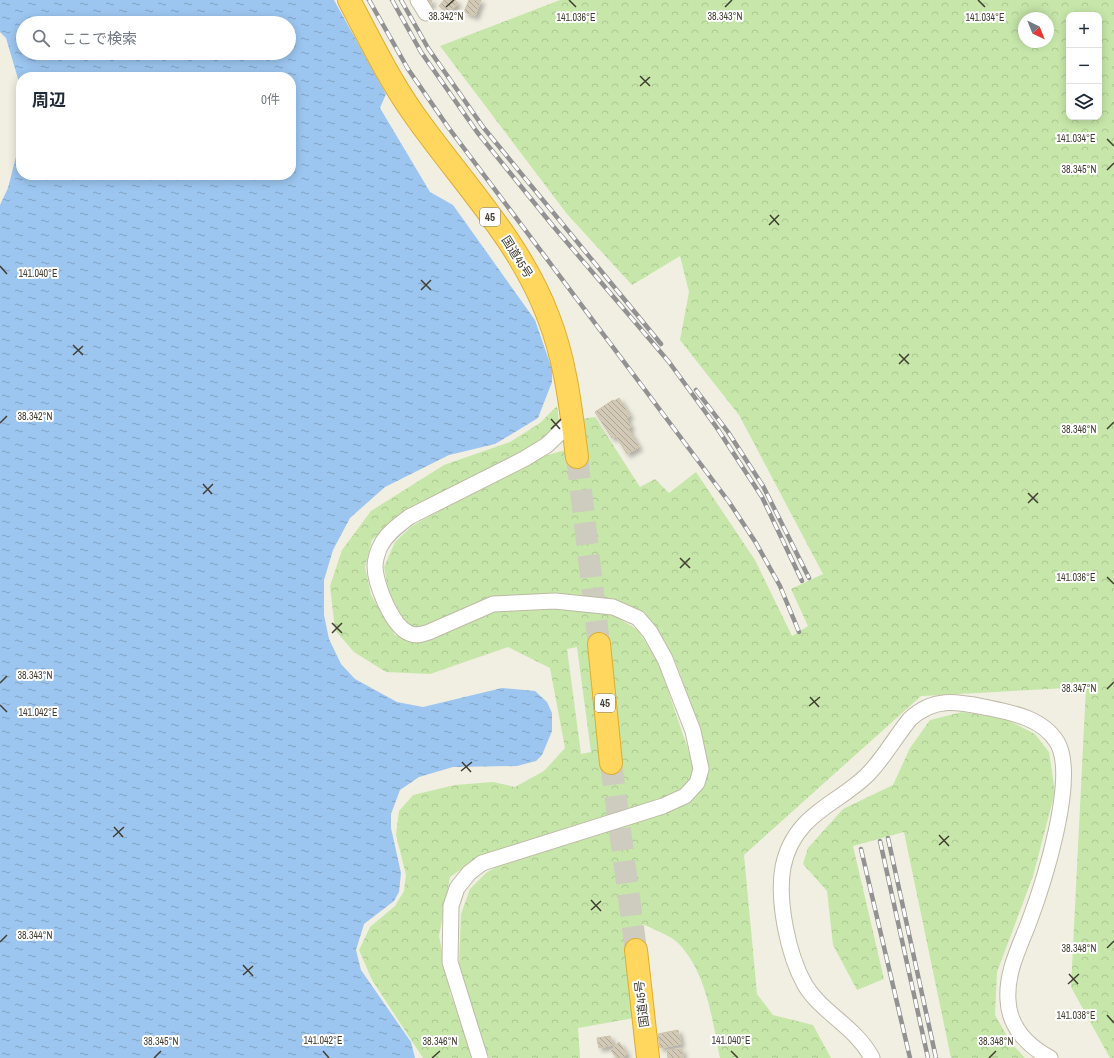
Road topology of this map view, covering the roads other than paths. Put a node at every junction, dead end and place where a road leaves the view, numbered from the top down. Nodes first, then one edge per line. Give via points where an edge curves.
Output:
1 (348, 0) edge
2 (418, 0) edge
3 (426, 13) dead end
4 (572, 421) junction
5 (577, 457) tunnel mouth
6 (599, 644) tunnel mouth
7 (611, 762) tunnel mouth
8 (636, 950) tunnel mouth
9 (480, 1058) edge
10 (648, 1058) edge
11 (872, 1058) edge
12 (1050, 1058) edge

1 - 4 highway, 国道45号 / 45 via 386,70 413,112 503,235 533,282 556,338
2 - 3 street
4 - 5 highway, 国道45号 / 45
4 - 9 street via 547,445 530,456 409,517 393,530 381,544 375,565 378,587 392,615 410,634 429,632 493,604 562,602 613,607 638,618 650,632 665,659 693,731 701,769 697,783 685,796 663,806 482,863 469,873 457,888 451,906 450,962
6 - 7 highway, 45
8 - 10 highway, 国道45号
11 - 12 street via 849,1028 817,999 799,972 792,955 786,925 781,887 783,867 794,838 804,825 869,773 910,719 929,705 949,702 995,709 1028,718 1046,729 1058,743 1061,751 1064,777 1056,826 1037,901 1012,966 1008,993 1010,1010 1017,1029 1036,1049

